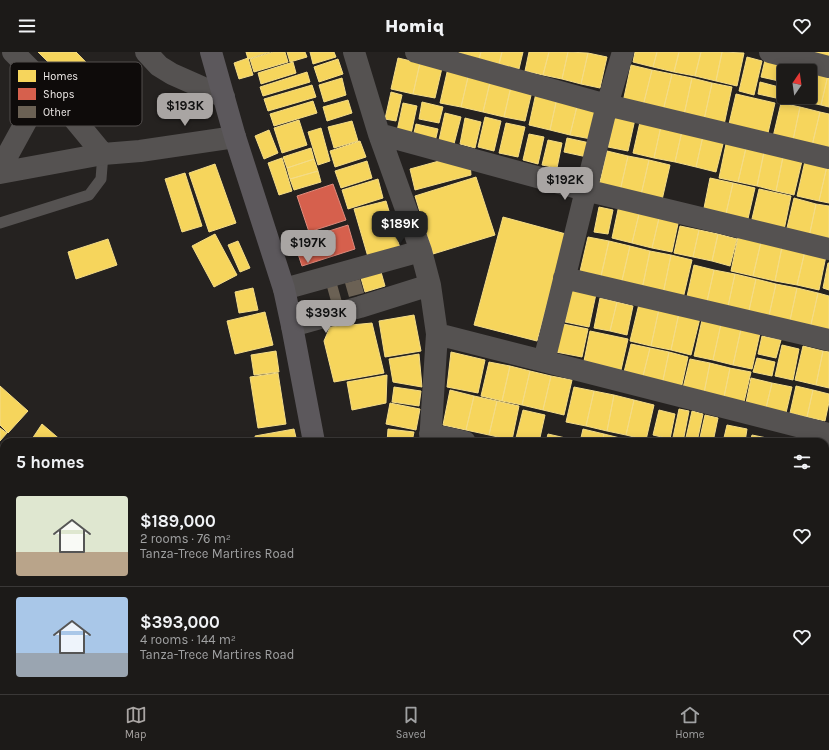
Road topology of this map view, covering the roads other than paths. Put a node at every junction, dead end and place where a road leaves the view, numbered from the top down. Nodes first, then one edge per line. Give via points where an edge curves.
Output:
1 (13, 52) edge
2 (146, 52) edge
3 (211, 52) edge
4 (354, 52) edge
5 (416, 52) edge
6 (623, 52) edge
7 (770, 52) edge
8 (23, 62) edge
9 (829, 66) edge
10 (224, 97) junction
11 (607, 105) junction
12 (23, 126) edge
13 (80, 126) edge
14 (379, 134) junction
15 (235, 137) junction
16 (103, 154) junction
17 (829, 158) edge
18 (0, 168) edge
19 (0, 173) edge
20 (586, 190) junction
21 (0, 223) edge
22 (829, 249) edge
23 (421, 251) junction
24 (564, 278) junction
25 (430, 285) junction
26 (284, 289) junction
27 (292, 326) junction
28 (436, 334) junction
29 (829, 340) edge
30 (544, 361) junction
31 (829, 434) edge
32 (313, 438) edge
33 (430, 438) edge

1 - 8 street
2 - 10 street via 159,66 172,74
3 - 10 main road
4 - 14 street
5 - 11 street
6 - 11 street
7 - 9 street
10 - 15 main road
11 - 17 street
11 - 20 street
12 - 18 street
13 - 16 street
14 - 20 street
14 - 23 street
15 - 16 street
15 - 26 main road
16 - 19 street
16 - 21 lane via 101,179 89,195
20 - 22 street
20 - 24 street
23 - 25 street
23 - 26 street
24 - 29 street
24 - 30 street
25 - 27 street
25 - 28 street
26 - 27 main road
27 - 32 main road
28 - 30 street
28 - 33 street
30 - 31 street

